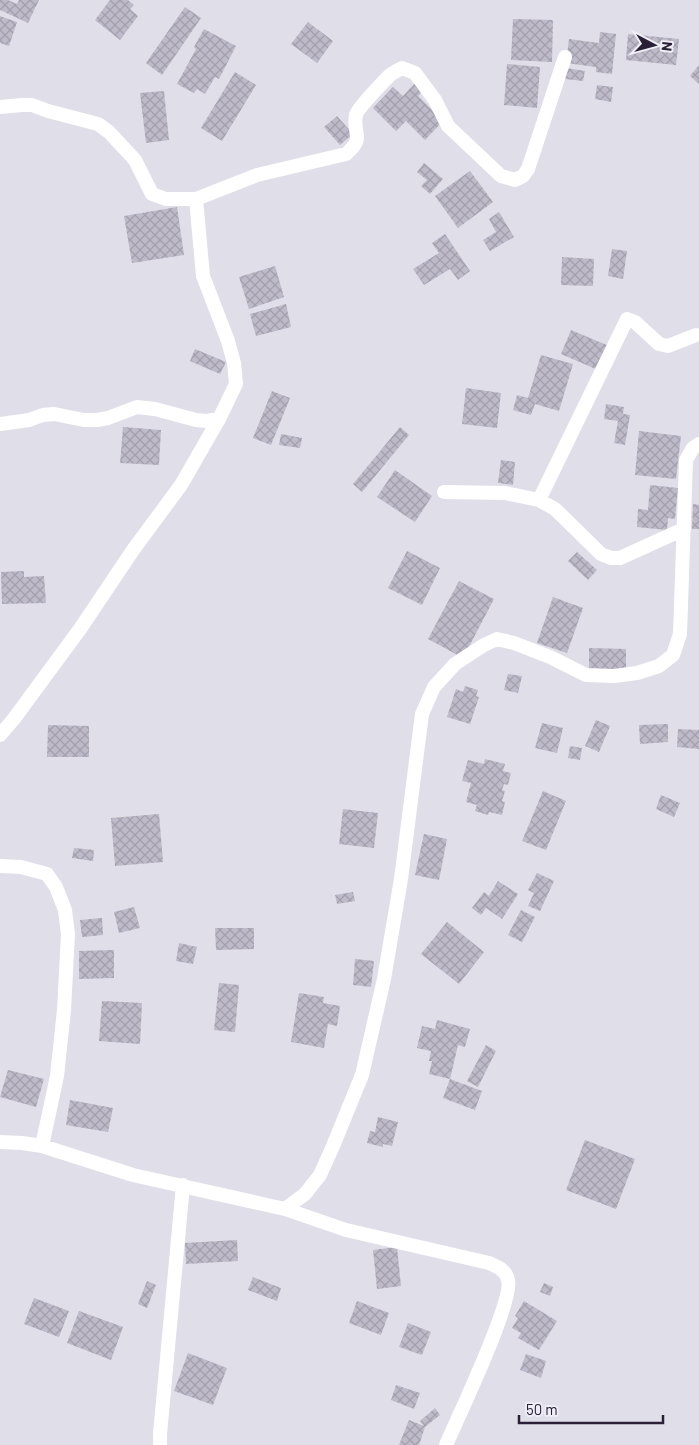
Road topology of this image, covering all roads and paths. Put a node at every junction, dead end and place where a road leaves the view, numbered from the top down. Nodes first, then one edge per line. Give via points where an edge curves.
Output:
1 (565, 57) dead end
2 (0, 107) edge
3 (196, 199) junction
4 (696, 335) dead end
5 (220, 419) junction
6 (0, 424) edge
7 (699, 444) edge
8 (444, 492) dead end
9 (539, 500) junction
10 (684, 529) junction
11 (0, 735) edge
12 (0, 866) edge
13 (0, 1142) edge
14 (42, 1146) junction
15 (183, 1185) junction
16 (285, 1209) junction
17 (160, 1445) edge
18 (446, 1445) edge

1 - 3 street via 528,169 515,180 501,176 448,126 435,100 414,73 402,68 390,75 356,113 358,137 346,154 257,175
2 - 3 street via 32,105 98,124 135,160 152,194 166,199
3 - 5 street via 203,276 234,363 236,384
4 - 9 street via 668,346 659,344 635,322 627,319
5 - 6 street via 196,420 137,407 97,420 54,414
5 - 11 street via 181,485
7 - 10 street via 686,460
8 - 9 street via 505,493
9 - 10 street via 555,509 601,554 611,558 620,558
10 - 16 street via 680,634 673,655 659,666 614,676 586,675 550,657 497,638 454,664 434,687 422,714 401,879 384,979 362,1075 320,1174 305,1194
12 - 14 street via 21,867 47,874 56,887 68,934 57,1076
13 - 14 street
14 - 15 street via 133,1175
15 - 16 street
15 - 17 street
16 - 18 street via 346,1230 502,1269 509,1280 506,1302

